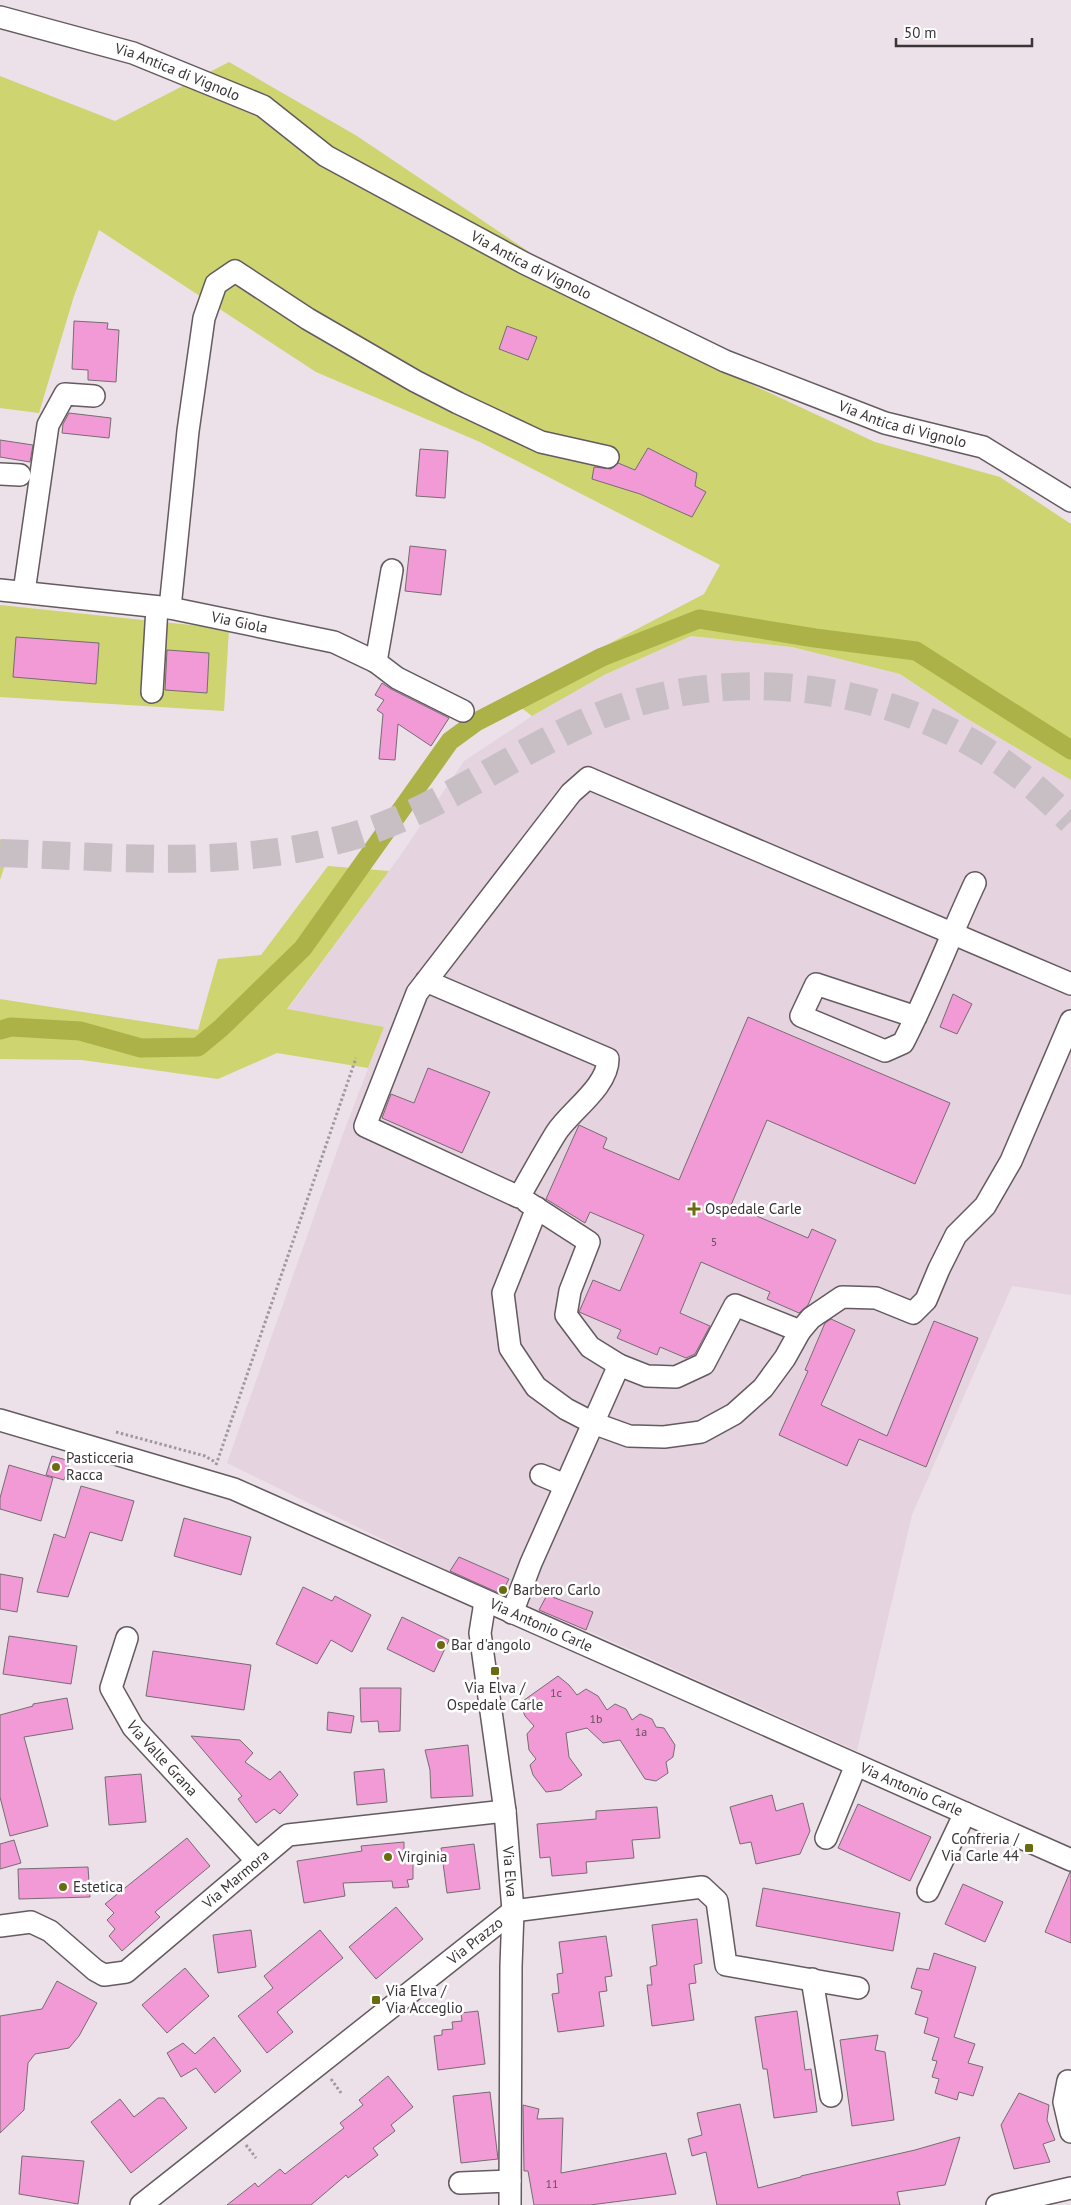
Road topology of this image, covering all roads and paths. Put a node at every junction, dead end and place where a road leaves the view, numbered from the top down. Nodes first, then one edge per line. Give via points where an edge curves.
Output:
1 (0, 17) edge
2 (94, 396) dead end
3 (608, 457) dead end
4 (1071, 502) edge
5 (392, 570) dead end
6 (0, 590) edge
7 (24, 592) junction
8 (163, 608) junction
9 (376, 662) junction
10 (152, 692) dead end
11 (463, 711) dead end
12 (975, 883) dead end
13 (951, 933) junction
14 (426, 982) junction
15 (1071, 984) edge
16 (916, 1017) junction
17 (1071, 1021) edge
18 (356, 1058) dead end
19 (519, 1197) junction
20 (537, 1208) junction
21 (800, 1331) junction
22 (619, 1365) junction
23 (0, 1420) edge
24 (593, 1423) junction
25 (541, 1475) dead end
26 (210, 1482) junction
27 (565, 1485) junction
28 (485, 1602) junction
29 (512, 1613) junction
30 (127, 1638) dead end
31 (856, 1765) junction
32 (505, 1812) junction
33 (965, 1814) junction
34 (826, 1838) dead end
35 (1071, 1860) edge
36 (257, 1862) junction
37 (928, 1891) dead end
38 (513, 1911) junction
39 (0, 1926) edge
40 (812, 1979) junction
41 (858, 1988) dead end
42 (1068, 2081) dead end
43 (831, 2096) dead end
44 (1071, 2132) edge
45 (510, 2181) junction
46 (460, 2184) dead end
47 (1071, 2188) edge
48 (150, 2202) edge
49 (510, 2205) edge
50 (997, 2205) edge

1 - 4 street, Via Antica di Vignolo via 133,52 263,106 326,156 524,263 725,361 885,423 983,447
2 - 7 street via 65,394 48,425
3 - 8 street via 541,442 458,403 308,319 235,271 216,284 204,318
5 - 9 street
6 - 7 street, Via Giola
7 - 8 street, Via Giola
8 - 9 street, Via Giola via 334,642
8 - 10 street
9 - 11 street, Via Giola via 397,678
12 - 13 street
13 - 14 street via 588,778 572,793
13 - 15 street
13 - 16 street
14 - 19 street via 417,993 365,1126
14 - 19 street via 608,1059 608,1067 589,1097 557,1131
16 - 16 street via 903,1043 885,1051 801,1016 816,984
17 - 21 street via 1011,1161 985,1206 956,1235 926,1300 913,1313 876,1298 842,1297 811,1318
18 - 26 path
19 - 20 street
20 - 22 street via 589,1242 570,1290 566,1315 590,1347
20 - 24 street via 503,1293 510,1348 536,1387
21 - 22 street via 735,1306 704,1364 676,1377 647,1376
21 - 24 street via 763,1388 734,1414 701,1432 664,1437 629,1436
22 - 24 street
23 - 26 street, Via Antonio Carle
24 - 27 street
25 - 27 street
26 - 28 street, Via Antonio Carle
27 - 29 street
28 - 29 street, Via Antonio Carle
28 - 32 street, Via Elva via 480,1634
29 - 31 street, Via Antonio Carle
30 - 36 street, Via Valle Grana via 111,1688 133,1727
31 - 33 street, Via Antonio Carle
31 - 34 street
32 - 36 street, Via Marmora via 288,1835
32 - 38 street, Via Elva
33 - 35 street, Via Antonio Carle
33 - 37 street
36 - 39 street, Via Marmora via 126,1972 104,1975 94,1970 50,1931 31,1922
38 - 40 street, Via Prazzo via 702,1888 717,1901 726,1964
38 - 45 street, Via Elva
38 - 48 street, Via Prazzo
40 - 41 street, Via Prazzo
40 - 43 street
42 - 44 street via 1064,2102
45 - 46 street
45 - 49 street, Via Elva
47 - 50 street

